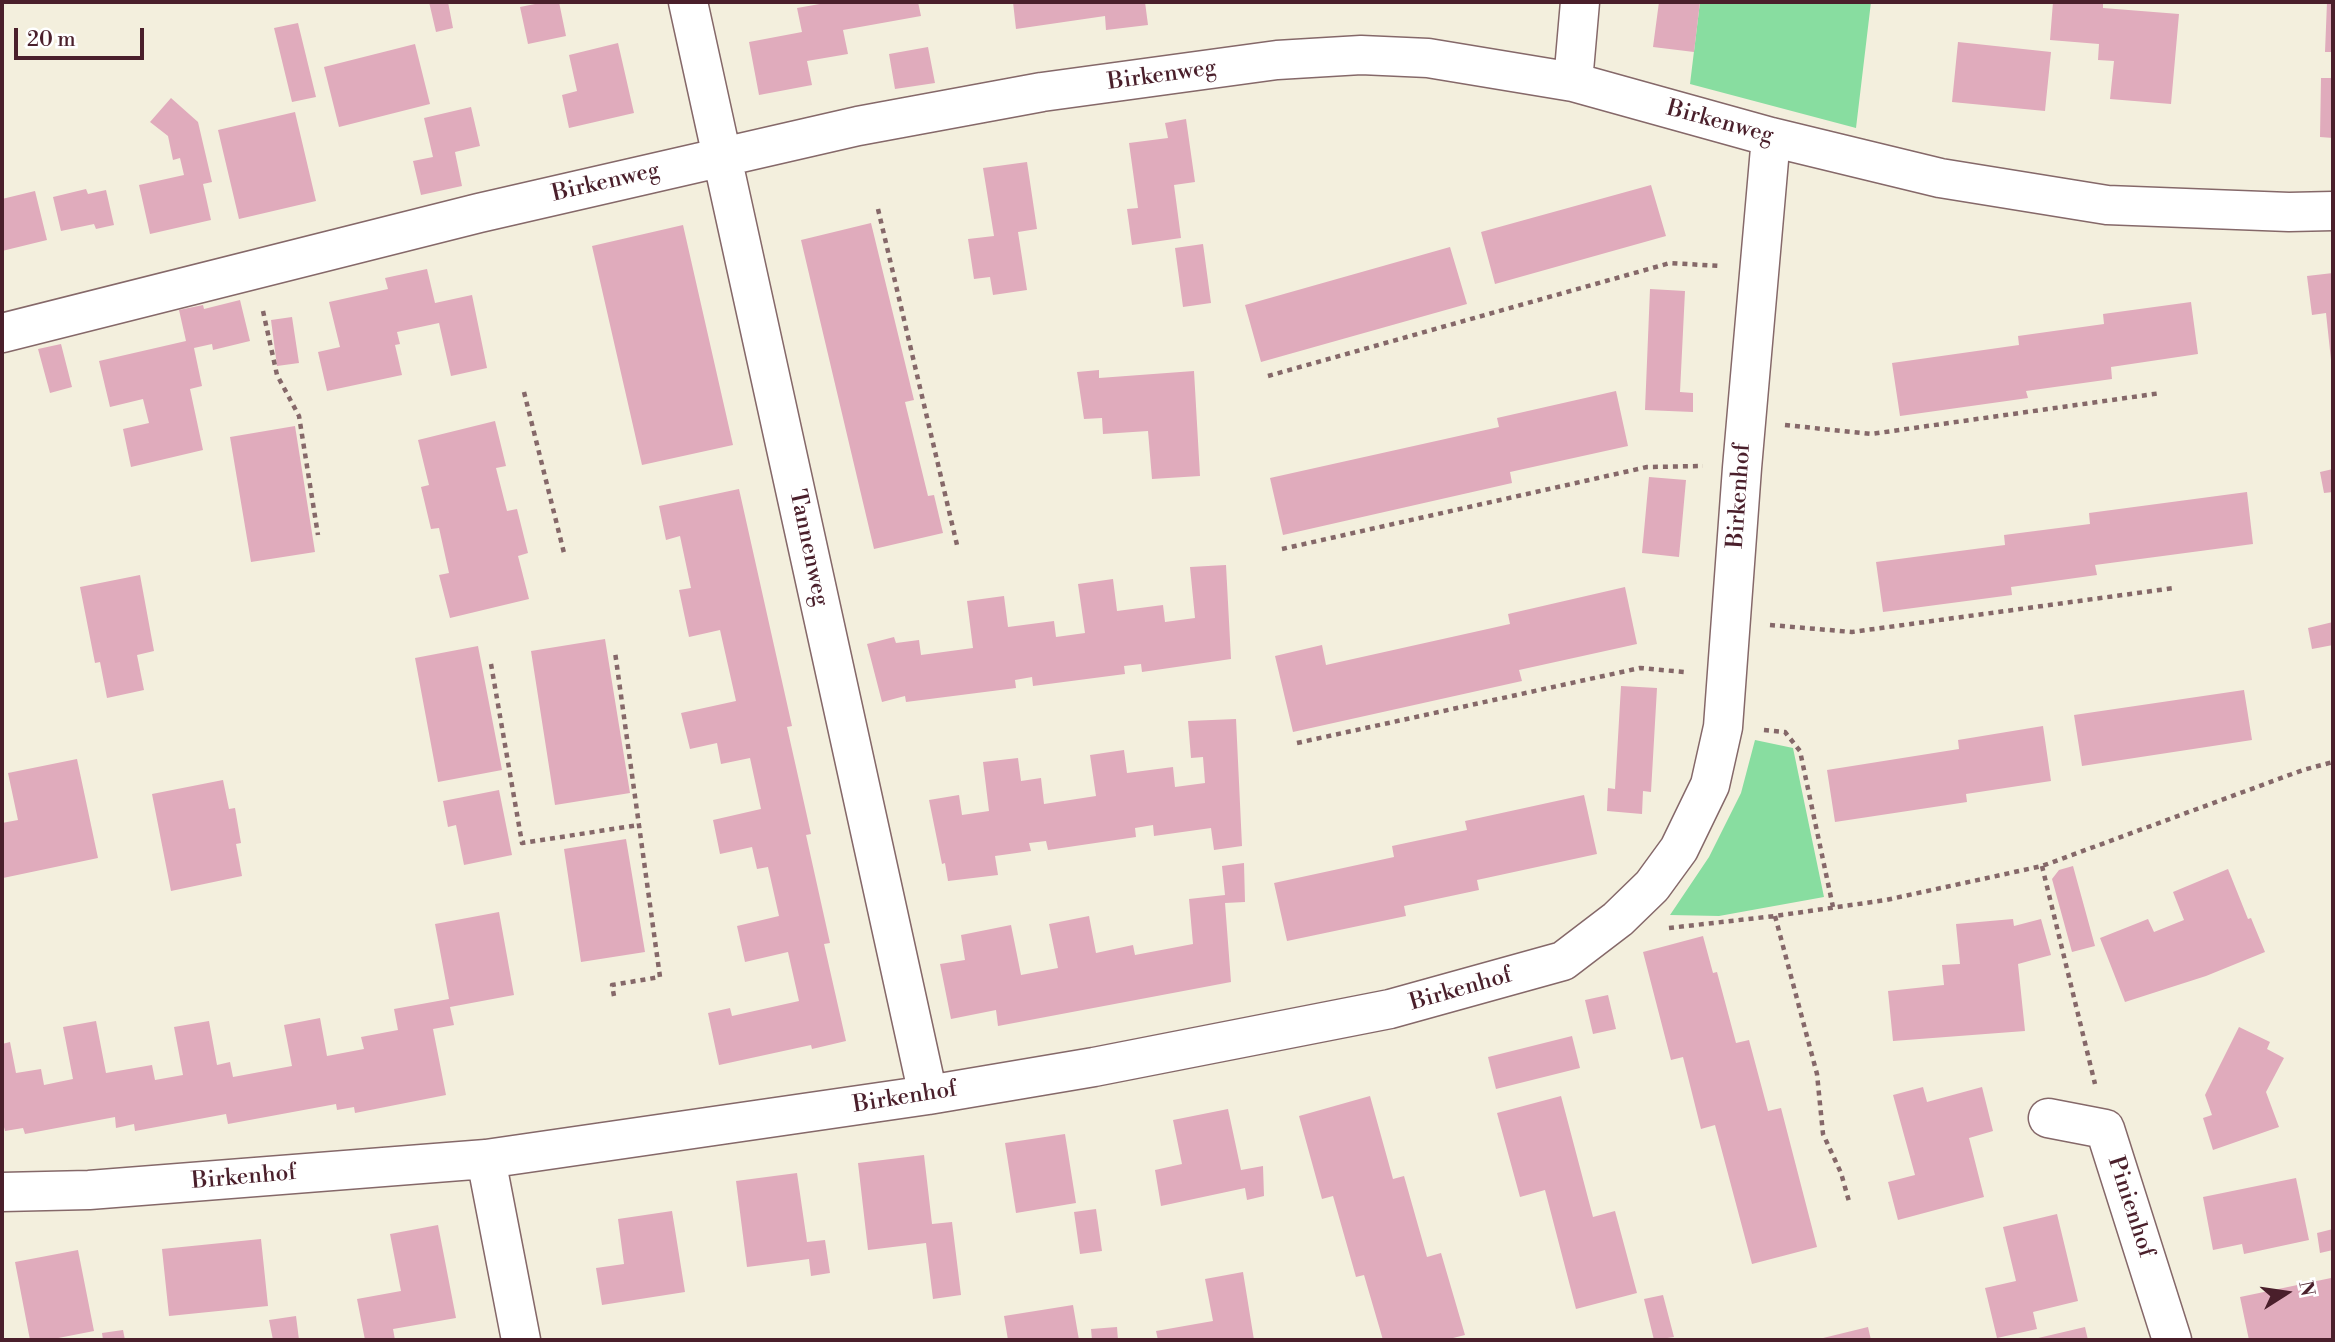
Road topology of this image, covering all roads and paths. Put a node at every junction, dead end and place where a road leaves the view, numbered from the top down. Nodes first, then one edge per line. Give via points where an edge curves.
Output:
1 (688, 2) edge
2 (1580, 2) edge
3 (1573, 82) junction
4 (1771, 137) junction
5 (722, 156) junction
6 (878, 209) dead end
7 (2333, 211) edge
8 (1760, 268) junction
9 (254, 269) junction
10 (2, 332) edge
11 (1268, 376) dead end
12 (524, 392) dead end
13 (2161, 393) dead end
14 (1746, 421) junction
15 (1742, 468) junction
16 (318, 535) dead end
17 (957, 545) dead end
18 (1282, 549) dead end
19 (564, 553) dead end
20 (2174, 588) dead end
21 (1731, 621) junction
22 (615, 652) dead end
23 (491, 664) dead end
24 (1727, 676) junction
25 (1723, 727) junction
26 (1297, 743) dead end
27 (2333, 762) edge
28 (639, 825) junction
29 (2042, 866) junction
30 (1833, 907) junction
31 (1775, 916) junction
32 (1618, 919) junction
33 (614, 996) dead end
34 (928, 1095) junction
35 (2048, 1118) dead end
36 (2105, 1129) junction
37 (486, 1159) junction
38 (2, 1192) edge
39 (1850, 1205) dead end
40 (521, 1340) edge
41 (2172, 1340) edge

1 - 5 street, Tannenweg
2 - 3 street
3 - 4 street, Birkenweg
3 - 5 street, Birkenweg via 1428,58 1362,55 1277,60 1042,92
4 - 7 street, Birkenweg via 1940,178 2107,205
4 - 8 street, Birkenhof
5 - 9 street, Birkenweg
5 - 34 street, Tannenweg
6 - 17 path
8 - 11 path via 1670,262
8 - 14 street, Birkenhof
9 - 10 street, Birkenweg
9 - 16 path via 276,375 299,416
12 - 19 path
13 - 14 path via 1871,434
14 - 15 street, Birkenhof
15 - 18 path via 1647,467
15 - 21 street, Birkenhof
20 - 21 path via 1852,632
21 - 24 street, Birkenhof
22 - 28 path
23 - 28 path via 522,843
24 - 25 street, Birkenhof
24 - 26 path via 1640,668
25 - 30 path via 1785,732 1800,751
25 - 32 street, Birkenhof via 1710,785 1679,849 1652,886
27 - 29 path via 2303,769
28 - 33 path via 660,977 612,985
29 - 30 path
29 - 36 path
30 - 31 path
31 - 32 path via 1650,930
31 - 39 path via 1817,1074 1823,1134
32 - 34 street, Birkenhof via 1563,961 1390,1009
34 - 37 street, Birkenhof
35 - 36 street, Pinienhof
36 - 41 street, Pinienhof
37 - 38 street, Birkenhof via 89,1190
37 - 40 street

